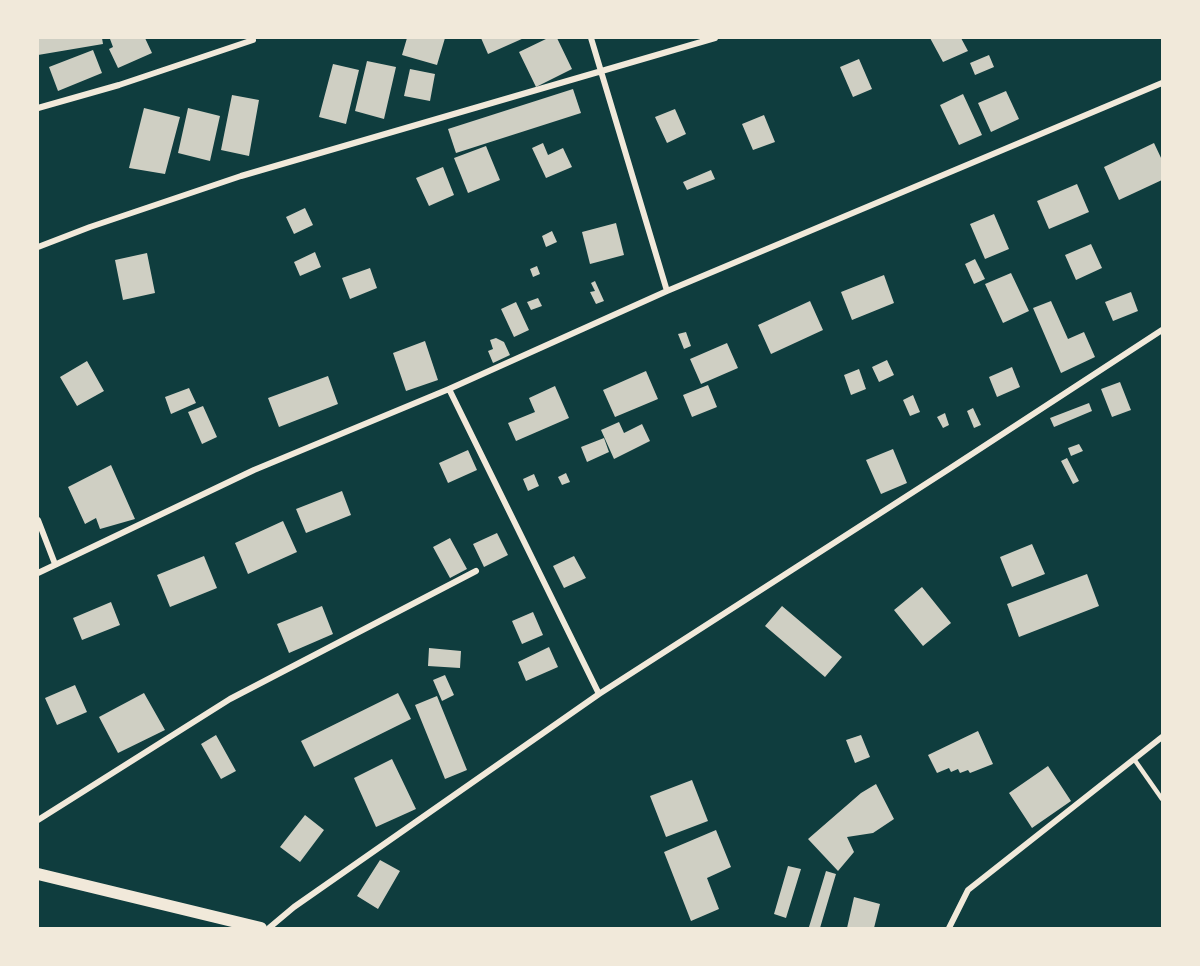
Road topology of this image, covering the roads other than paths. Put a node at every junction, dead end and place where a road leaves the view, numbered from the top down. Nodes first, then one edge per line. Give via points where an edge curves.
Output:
1 (591, 38) edge
2 (715, 38) edge
3 (253, 40) dead end
4 (602, 71) junction
5 (1162, 83) edge
6 (38, 108) edge
7 (38, 247) edge
8 (667, 291) junction
9 (1162, 330) edge
10 (449, 389) junction
11 (38, 520) edge
12 (55, 564) junction
13 (476, 571) dead end
14 (38, 573) edge
15 (599, 694) junction
16 (1162, 737) edge
17 (1134, 759) junction
18 (1162, 799) edge
19 (38, 820) edge
20 (38, 874) edge
21 (261, 928) edge
22 (268, 928) edge
23 (949, 928) edge

1 - 4 street
2 - 4 street
3 - 6 street
4 - 7 street via 241,176
4 - 8 street
5 - 8 street
8 - 10 street
9 - 15 street
10 - 12 street via 254,470
10 - 15 street
11 - 12 street
12 - 14 street
13 - 19 street via 230,699
15 - 22 street
16 - 17 street
17 - 18 lane
17 - 23 street via 968,890
20 - 21 main road

